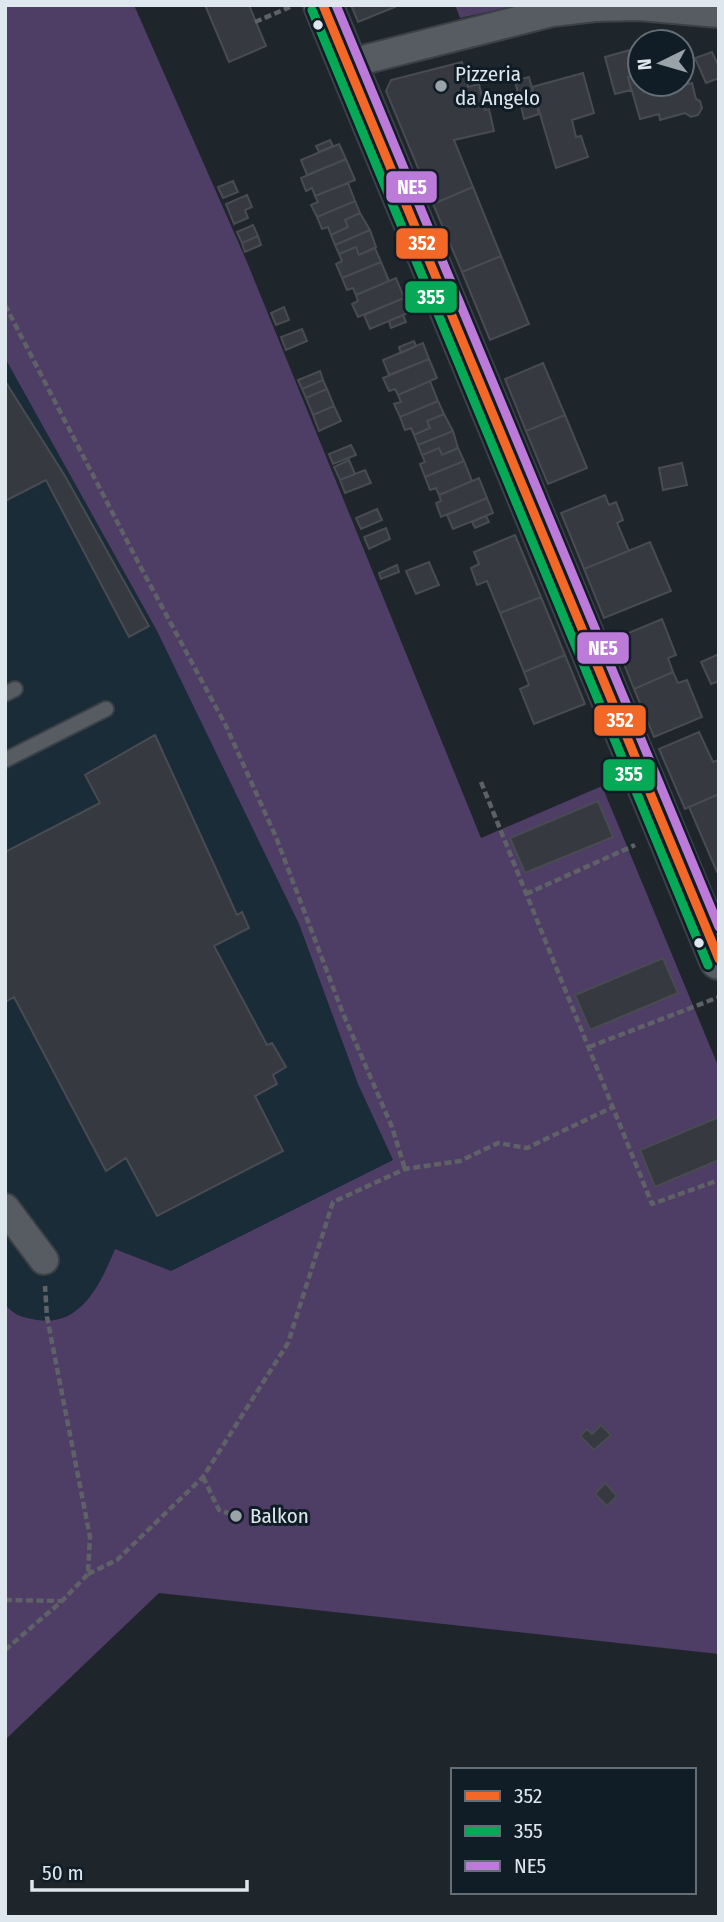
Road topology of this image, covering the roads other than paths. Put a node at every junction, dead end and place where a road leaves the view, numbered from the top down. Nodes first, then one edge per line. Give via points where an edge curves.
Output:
1 (308, 6) edge
2 (706, 10) edge
3 (347, 64) junction
4 (106, 709) dead end
5 (5, 760) edge
6 (719, 960) edge
7 (5, 1208) edge
8 (44, 1260) road end

1 - 3 street
2 - 3 street via 639,6 552,12
3 - 6 street
4 - 5 lane
7 - 8 street

